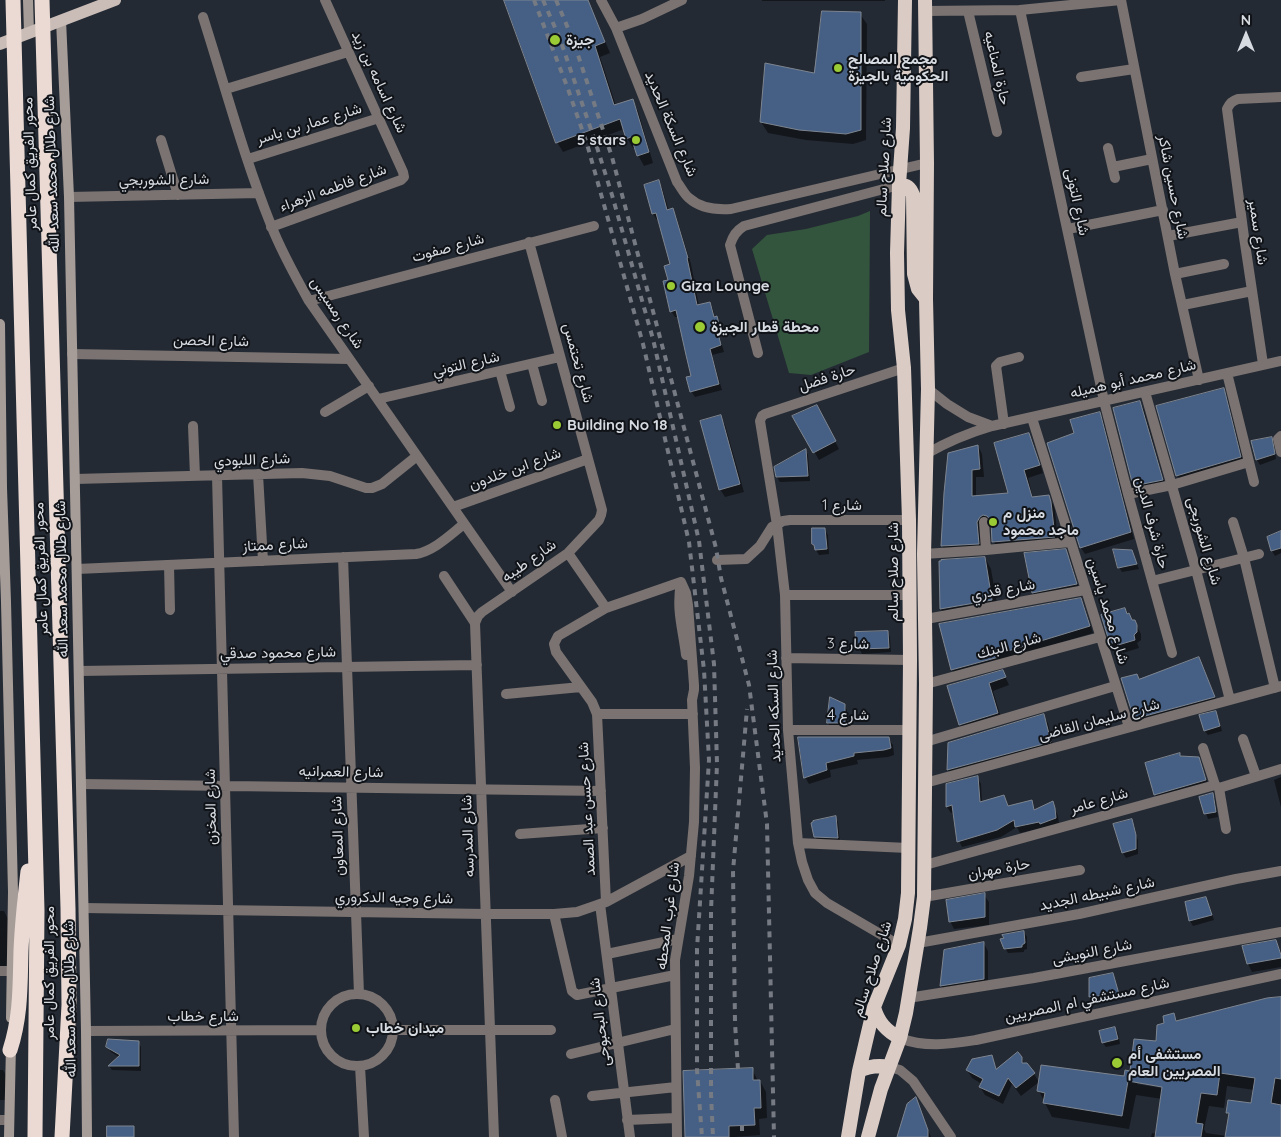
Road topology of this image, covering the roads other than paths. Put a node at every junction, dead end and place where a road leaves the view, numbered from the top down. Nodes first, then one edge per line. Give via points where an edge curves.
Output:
1 (13, 0) edge
2 (28, 0) edge
3 (42, 0) edge
4 (115, 0) edge
5 (324, 0) edge
6 (601, 0) edge
7 (682, 0) edge
8 (904, 0) edge
9 (1121, 0) edge
10 (925, 6) edge
11 (1020, 10) junction
12 (968, 11) junction
13 (203, 17) dead end
14 (61, 20) junction
15 (616, 28) junction
16 (29, 32) junction
17 (0, 44) edge
18 (348, 52) junction
19 (1134, 69) junction
20 (1081, 77) dead end
21 (226, 89) junction
22 (1281, 97) edge
23 (379, 118) junction
24 (997, 132) dead end
25 (161, 140) dead end
26 (1108, 148) dead end
27 (248, 159) junction
28 (1152, 159) junction
29 (927, 163) junction
30 (1113, 167) junction
31 (900, 169) junction
32 (404, 177) joint
33 (1115, 178) dead end
34 (899, 185) junction
35 (259, 193) junction
36 (178, 195) junction
37 (69, 197) junction
38 (1163, 210) junction
39 (1242, 222) junction
40 (594, 226) dead end
41 (271, 227) junction
42 (1068, 229) junction
43 (1168, 236) junction
44 (529, 242) junction
45 (1224, 264) dead end
46 (1175, 274) junction
47 (1252, 291) junction
48 (926, 299) junction
49 (309, 301) junction
50 (1183, 305) junction
51 (0, 324) edge
52 (758, 353) dead end
53 (72, 354) junction
54 (560, 357) junction
55 (1019, 357) dead end
56 (349, 359) junction
57 (1281, 361) edge
58 (532, 364) junction
59 (1263, 364) junction
60 (904, 368) junction
61 (500, 371) junction
62 (0, 372) edge
63 (1227, 373) junction
64 (1199, 380) junction
65 (368, 386) junction
66 (928, 388) junction
67 (1145, 392) junction
68 (378, 400) junction
69 (542, 401) dead end
70 (1104, 401) junction
71 (510, 407) dead end
72 (325, 412) dead end
73 (761, 418) joint
74 (1032, 418) junction
75 (1004, 424) junction
76 (194, 426) dead end
77 (992, 426) junction
78 (1281, 436) edge
79 (1281, 452) edge
80 (926, 454) junction
81 (417, 456) junction
82 (588, 459) junction
83 (1249, 462) junction
84 (258, 474) junction
85 (195, 476) junction
86 (217, 476) junction
87 (75, 479) junction
88 (1254, 482) dead end
89 (1172, 485) junction
90 (1, 488) edge
91 (1128, 494) junction
92 (453, 507) junction
93 (598, 520) joint
94 (909, 520) junction
95 (984, 522) dead end
96 (1234, 522) dead end
97 (464, 524) junction
98 (777, 524) junction
99 (1070, 542) junction
100 (986, 550) junction
101 (568, 553) junction
102 (924, 554) junction
103 (1259, 554) dead end
104 (343, 557) junction
105 (1244, 558) junction
106 (717, 560) dead end
107 (263, 561) junction
108 (219, 562) junction
109 (169, 565) junction
110 (77, 569) junction
111 (1196, 570) junction
112 (444, 576) dead end
113 (1152, 581) junction
114 (1085, 590) junction
115 (512, 592) junction
116 (785, 595) junction
117 (909, 595) junction
118 (3, 602) edge
119 (606, 608) junction
120 (170, 610) dead end
121 (926, 619) junction
122 (475, 623) junction
123 (1100, 637) junction
124 (1172, 653) dead end
125 (786, 658) junction
126 (910, 660) junction
127 (477, 665) junction
128 (347, 667) junction
129 (222, 669) junction
130 (79, 671) junction
131 (926, 684) junction
132 (1116, 686) junction
133 (581, 687) junction
134 (1278, 687) edge
135 (506, 694) dead end
136 (1230, 700) junction
137 (5, 713) edge
138 (597, 714) junction
139 (693, 714) junction
140 (1128, 728) junction
141 (788, 730) junction
142 (908, 730) junction
143 (1243, 739) dead end
144 (925, 742) junction
145 (1203, 748) dead end
146 (1281, 769) edge
147 (1256, 776) junction
148 (925, 783) junction
149 (81, 784) junction
150 (225, 786) junction
151 (1217, 786) junction
152 (352, 788) junction
153 (481, 789) junction
154 (601, 791) junction
155 (35, 815) junction
156 (603, 828) junction
157 (1226, 829) dead end
158 (520, 834) dead end
159 (798, 843) junction
160 (908, 848) junction
161 (691, 856) junction
162 (924, 865) junction
163 (1080, 870) dead end
164 (1281, 871) edge
165 (924, 897) junction
166 (603, 903) junction
167 (84, 908) junction
168 (228, 910) junction
169 (356, 912) junction
170 (486, 914) junction
171 (554, 914) junction
172 (1281, 932) edge
173 (678, 939) junction
174 (918, 943) junction
175 (899, 945) junction
176 (607, 954) junction
177 (0, 971) edge
178 (12, 971) junction
179 (1281, 974) edge
180 (676, 975) junction
181 (611, 988) junction
182 (359, 994) junction
183 (908, 998) junction
184 (874, 1007) junction
185 (676, 1029) junction
186 (86, 1030) junction
187 (231, 1030) junction
188 (320, 1030) junction
189 (394, 1030) junction
190 (490, 1030) junction
191 (551, 1030) dead end
192 (900, 1038) junction
193 (618, 1042) junction
194 (10, 1050) junction
195 (571, 1054) dead end
196 (360, 1066) junction
197 (889, 1068) junction
198 (859, 1071) junction
199 (676, 1087) junction
200 (624, 1093) junction
201 (592, 1096) dead end
202 (555, 1100) dead end
203 (676, 1118) junction
204 (4, 1120) edge
205 (628, 1120) junction
206 (9, 1137) edge
207 (35, 1137) edge
208 (62, 1137) edge
209 (87, 1137) edge
210 (234, 1137) edge
211 (364, 1137) edge
212 (494, 1137) edge
213 (562, 1137) edge
214 (630, 1137) edge
215 (677, 1137) edge
216 (848, 1137) edge
217 (868, 1137) edge
218 (951, 1137) edge

1 - 155 highway, محور الفريق كمال عامر
2 - 16 main road
3 - 208 highway, محور الفريق كمال عامر via 67,879 68,1005
4 - 14 main road
5 - 18 street, شارع اسامه بن زيد
6 - 15 street, شارع السكة الحديد
7 - 15 street
8 - 31 highway, شارع صلاح سالم
9 - 11 street
9 - 19 street, شارع حسين شاكر
10 - 12 street
10 - 29 highway, شارع صلاح سالم
11 - 12 street
11 - 42 street, شارع التونى
12 - 24 street, حارة المناعيه
13 - 21 street, شارع رمسيس
14 - 16 main road
14 - 37 main road, شارع طلال محمد سعد الله
15 - 31 street, شارع السكة الحديد via 677,182 689,198 701,206 731,210
16 - 17 main road
18 - 21 street
18 - 23 street, شارع اسامه بن زيد
19 - 20 street
19 - 28 street, شارع حسين شاكر
21 - 27 street, شارع رمسيس
22 - 39 street, شارع سمير via 1233,100 1227,109
23 - 27 street, شارع عمار بن ياسر
23 - 32 street, شارع اسامه بن زيد
25 - 36 street
26 - 30 street
27 - 35 street, شارع رمسيس
28 - 30 street
28 - 38 street, شارع حسين شاكر
29 - 31 street, شارع السكة الحديد
29 - 48 highway, شارع صلاح سالم
30 - 33 street
31 - 34 highway, شارع صلاح سالم
32 - 41 street, شارع فاطمه الزهراء
34 - 48 highway via 908,186 913,195 914,274 918,289
34 - 52 street via 737,230 730,245
34 - 60 highway, شارع صلاح سالم via 898,310
35 - 36 street, شارع الشوربجي
35 - 41 street, شارع رمسيس
36 - 37 street, شارع الشوربجي
37 - 53 main road, شارع طلال محمد سعد الله
38 - 42 street
38 - 43 street, شارع حسين شاكر
39 - 43 street
39 - 47 street, شارع سمير
40 - 44 street, شارع صفوت
41 - 49 street, شارع رمسيس
42 - 70 street, شارع التونى
43 - 46 street, شارع حسين شاكر
44 - 49 street, شارع صفوت
44 - 54 street, شارع تحتمس
45 - 46 street
46 - 50 street, شارع حسين شاكر
47 - 50 street
47 - 59 street, شارع سمير
48 - 66 highway, شارع صلاح سالم
49 - 56 street, شارع رمسيس
50 - 64 street, شارع حسين شاكر
51 - 62 main road
53 - 56 street, شارع الحصن
53 - 87 main road, شارع طلال محمد سعد الله
54 - 58 street, شارع التوني
54 - 82 street, شارع تحتمس
55 - 75 street via 996,366
56 - 65 street, شارع رمسيس
57 - 59 street, شارع محمد أبو هميله
58 - 61 street, شارع التوني
58 - 69 street
59 - 63 street, شارع محمد أبو هميله
60 - 73 street, حارة فضل
60 - 94 highway, شارع صلاح سالم
61 - 68 street, شارع التوني
61 - 71 street
62 - 90 main road
63 - 64 street, شارع محمد أبو هميله
63 - 83 street
64 - 67 street, شارع محمد أبو هميله
65 - 68 street, شارع رمسيس
65 - 72 street
66 - 77 street via 968,417
66 - 80 highway, شارع صلاح سالم
67 - 70 street, شارع محمد أبو هميله
67 - 89 street, شارع الشوربجى
68 - 81 street, شارع رمسيس
70 - 74 street, شارع محمد أبو هميله
70 - 91 street, حارة شرف الدين
73 - 98 street, شارع السكه الحديد
74 - 75 street, شارع محمد أبو هميله
74 - 99 street, شارع محمد ياسين
75 - 77 street, شارع محمد أبو هميله
76 - 85 street
77 - 80 street, شارع محمد أبو هميله via 946,442
78 - 79 street via 1278,439
80 - 102 highway, شارع صلاح سالم
81 - 84 street, شارع اللبودي via 382,484 372,488 316,474
81 - 92 street, شارع رمسيس
82 - 92 street, شارع ابن خلدون
82 - 93 street, شارع تحتمس via 601,505
83 - 88 street
83 - 89 street
84 - 86 street, شارع اللبودي
84 - 107 street
85 - 86 street, شارع اللبودي
85 - 87 street, شارع اللبودي
86 - 108 street, شارع المخزن
87 - 110 main road, شارع طلال محمد سعد الله
89 - 91 street
89 - 111 street, شارع الشوربجى
90 - 118 main road
91 - 113 street, حارة شرف الدين
92 - 97 street, شارع رمسيس
93 - 101 street, شارع طيبه
94 - 98 street, شارع 1 via 790,520
94 - 117 highway, شارع صلاح سالم
95 - 100 street
96 - 105 street
97 - 104 street, شارع ممتاز via 424,553
97 - 115 street, شارع رمسيس
98 - 106 street via 746,559
98 - 116 street, شارع السكه الحديد
99 - 100 street
99 - 114 street, شارع محمد ياسين
100 - 102 street
101 - 115 street, شارع طيبه
101 - 119 street
102 - 121 highway, شارع صلاح سالم
103 - 105 street
104 - 107 street, شارع ممتاز
104 - 128 street, شارع المعاون
105 - 111 street
105 - 134 street
107 - 108 street, شارع ممتاز
108 - 109 street, شارع ممتاز
108 - 129 street, شارع المخزن
109 - 110 street, شارع ممتاز
109 - 120 street
110 - 130 main road, شارع طلال محمد سعد الله
111 - 113 street
111 - 136 street, شارع الشوربجى
112 - 122 street
113 - 124 street, حارة شرف الدين
114 - 121 street, شارع قدري
114 - 123 street, شارع محمد ياسين
115 - 122 street, شارع طيبه via 482,612
116 - 117 street
116 - 125 street, شارع السكه الحديد
117 - 126 highway, شارع صلاح سالم
118 - 137 main road
119 - 133 street via 555,639 556,652
119 - 139 street, شارع غرب المحطه via 681,582 678,607
121 - 131 highway, شارع صلاح سالم
122 - 127 street, شارع المدرسه
123 - 131 street, شارع البنك
123 - 132 street, شارع محمد ياسين
125 - 126 street, شارع 3
125 - 141 street, شارع السكه الحديد
126 - 142 highway, شارع صلاح سالم
127 - 128 street, شارع محمود صدقي
127 - 153 street, شارع المدرسه
128 - 129 street, شارع محمود صدقي
128 - 152 street, شارع المعاون
129 - 130 street, شارع محمود صدقي
129 - 150 street, شارع المخزن
130 - 149 main road, شارع طلال محمد سعد الله
131 - 144 highway, شارع صلاح سالم
132 - 140 street, شارع محمد ياسين
132 - 144 street
133 - 135 street
133 - 138 street
134 - 136 street, شارع سليمان القاضى
136 - 140 street, شارع سليمان القاضى
137 - 178 main road via 14,892
138 - 139 street
138 - 154 street, شارع حسن عبد الصمد
139 - 161 street, شارع غرب المحطه via 695,768
140 - 148 street, شارع سليمان القاضى
141 - 142 street, شارع 4
141 - 159 street, شارع السكه الحديد
142 - 160 highway, شارع صلاح سالم
143 - 147 street
144 - 148 highway, شارع صلاح سالم
145 - 151 street
146 - 147 street, شارع عامر
147 - 151 street, شارع عامر
148 - 162 highway, شارع صلاح سالم
149 - 150 street, شارع العمرانيه
149 - 167 main road, شارع طلال محمد سعد الله
150 - 152 street, شارع العمرانيه
150 - 168 street, شارع المخزن
151 - 157 street
151 - 162 street, شارع عامر
152 - 153 street, شارع العمرانيه
152 - 169 street, شارع المعاون
153 - 154 street, شارع العمرانيه
153 - 170 street, شارع المدرسه
154 - 156 street, شارع حسن عبد الصمد
155 - 194 highway via 23,924 20,1011
155 - 207 highway, محور الفريق كمال عامر
156 - 158 street
156 - 166 street, شارع حسن عبد الصمد
159 - 160 street
159 - 175 street, شارع السكه الحديد via 815,893
160 - 175 highway, شارع صلاح سالم via 907,906
161 - 166 street, شارع وجيه الدكروري
161 - 173 street, شارع غرب المحطه
162 - 165 highway, شارع صلاح سالم
163 - 165 street, حارة مهران
164 - 174 street, شارع شبيطه الجديد via 1078,914
165 - 174 highway, شارع صلاح سالم
166 - 171 street, شارع وجيه الدكروري via 578,912
166 - 176 street, شارع البحبوحى
167 - 168 street, شارع وجيه الدكروري
167 - 186 main road, شارع طلال محمد سعد الله
168 - 169 street, شارع وجيه الدكروري
168 - 187 street, شارع المخزن
169 - 170 street, شارع وجيه الدكروري
169 - 182 street, شارع المعاون
170 - 171 street, شارع وجيه الدكروري
170 - 190 street, شارع المدرسه
171 - 181 street via 573,993
172 - 183 street, شارع النويشى
173 - 176 street
173 - 180 street, شارع غرب المحطه
174 - 183 highway, شارع صلاح سالم
175 - 184 highway, شارع صلاح سالم
176 - 181 street, شارع البحبوحى
177 - 178 street
178 - 194 main road
179 - 192 street, شارع مستشفي ام المصريين via 976,1040 926,1045
180 - 181 street
180 - 185 street, شارع غرب المحطه
181 - 193 street, شارع البحبوحى
182 - 188 street via 349,994 332,1004 325,1011
182 - 189 street via 368,995 384,1005
183 - 192 highway, شارع صلاح سالم
184 - 192 highway via 883,1026
184 - 198 highway, شارع صلاح سالم
185 - 193 street
185 - 199 street, شارع غرب المحطه
186 - 187 street, شارع خطاب
186 - 209 main road, شارع طلال محمد سعد الله
187 - 188 street, شارع خطاب
187 - 210 street, شارع المخزن
188 - 196 street via 332,1057 340,1063
189 - 190 street
189 - 196 street via 384,1055 377,1061
190 - 191 street
190 - 212 street, شارع المدرسه
192 - 197 highway, شارع صلاح سالم
193 - 195 street
193 - 200 street, شارع البحبوحى
194 - 204 main road
196 - 211 street
197 - 198 highway via 877,1066
197 - 217 highway, شارع صلاح سالم
197 - 218 street via 900,1070 913,1081
198 - 216 highway, شارع صلاح سالم
199 - 200 street
199 - 203 street, شارع غرب المحطه
200 - 201 street
200 - 205 street, شارع البحبوحى
202 - 213 street
203 - 205 street
203 - 215 street, شارع غرب المحطه
204 - 206 main road
205 - 214 street, شارع البحبوحى

